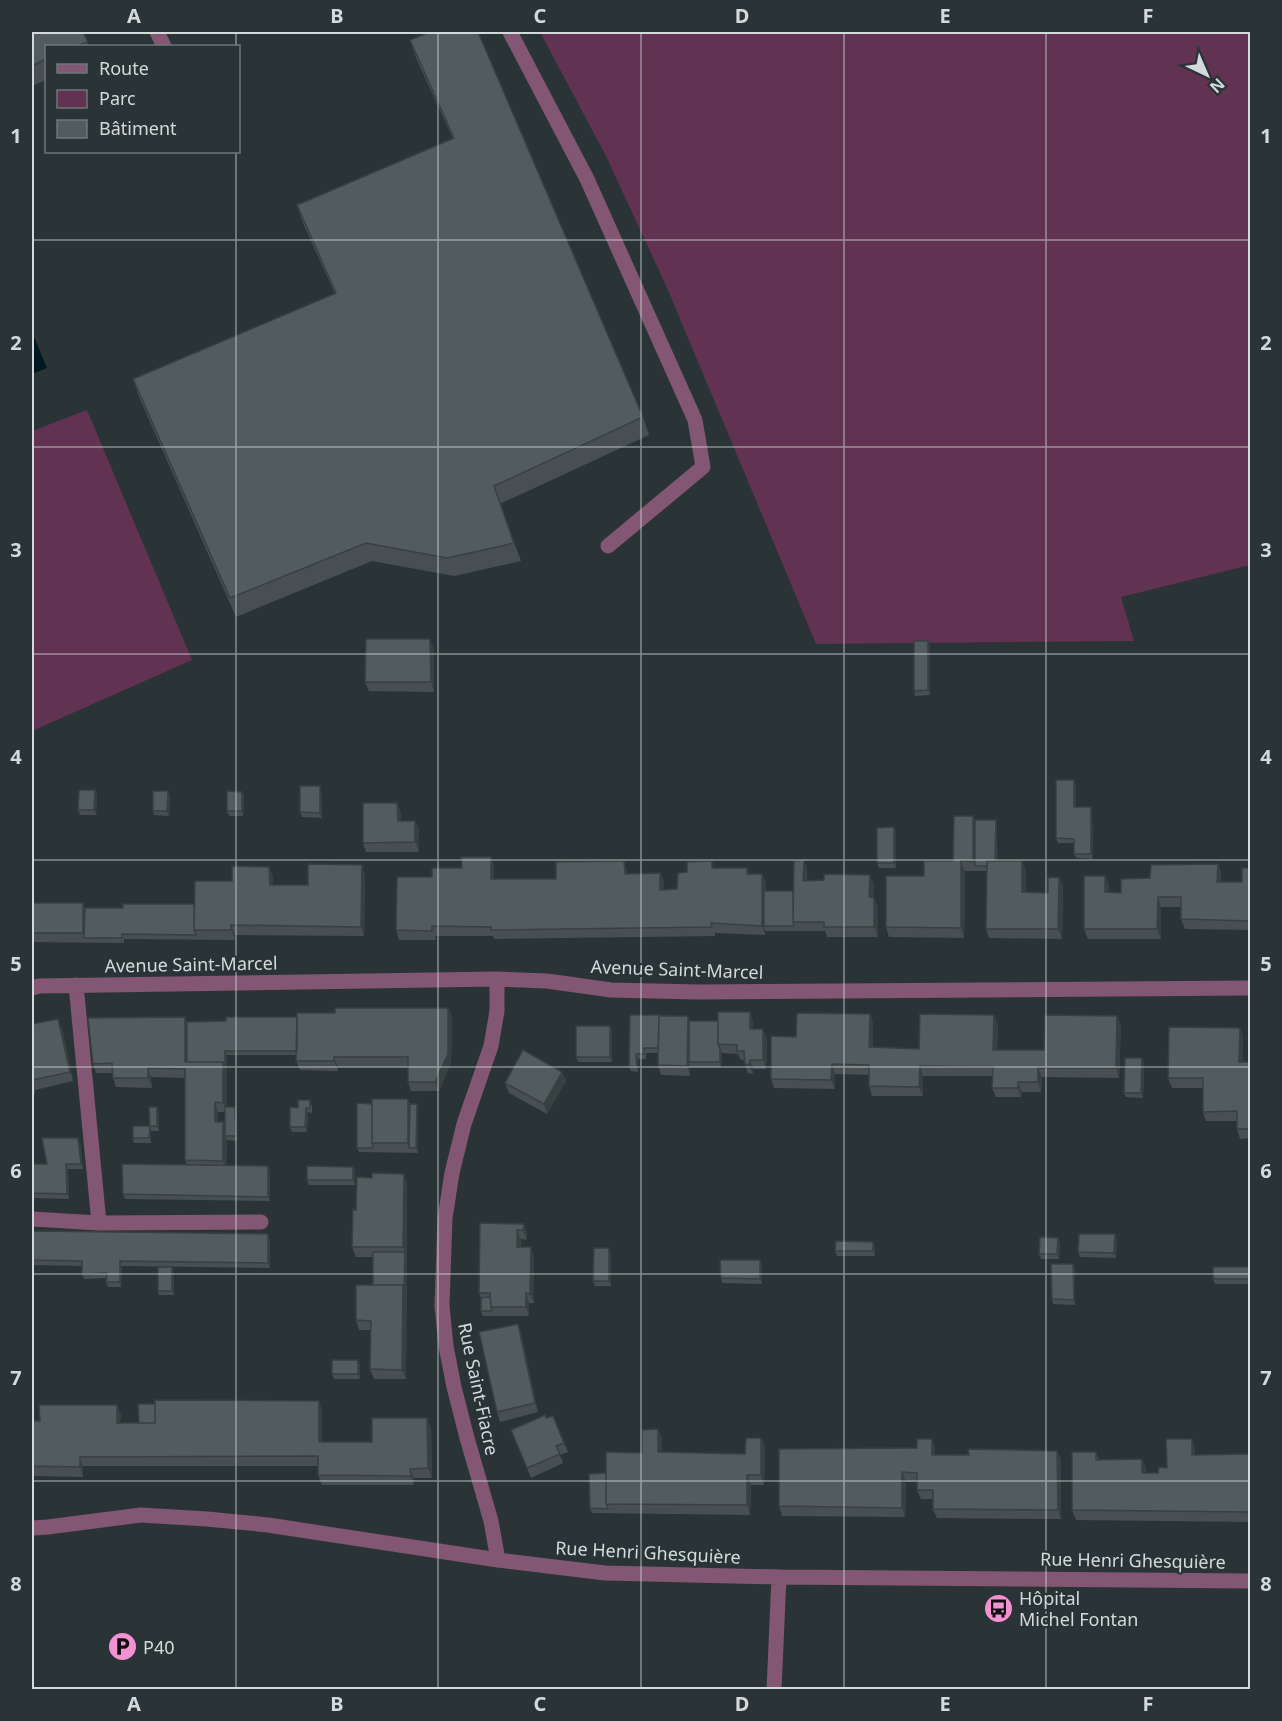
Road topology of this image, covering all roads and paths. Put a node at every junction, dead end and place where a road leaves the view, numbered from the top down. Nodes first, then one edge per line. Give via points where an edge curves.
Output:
1 (510, 32) edge
2 (608, 546) dead end
3 (497, 979) junction
4 (76, 985) junction
5 (32, 988) edge
6 (1251, 988) edge
7 (32, 1220) edge
8 (99, 1222) junction
9 (261, 1222) dead end
10 (32, 1529) edge
11 (498, 1560) junction
12 (779, 1577) junction
13 (1251, 1581) edge
14 (774, 1689) edge

1 - 2 street via 587,179 695,420 703,467
3 - 4 street, Avenue Saint-Marcel
3 - 6 street, Avenue Saint-Marcel via 611,990 698,992
3 - 11 street, Rue Saint-Fiacre via 491,1046 452,1173 445,1218 442,1306 454,1387
4 - 5 street, Avenue Saint-Marcel
4 - 8 street
7 - 8 street
8 - 9 street
10 - 11 street, Rue Henri Ghesquière via 141,1515 207,1519 268,1524
11 - 12 street, Rue Henri Ghesquière via 605,1573
12 - 13 street, Rue Henri Ghesquière
12 - 14 street

